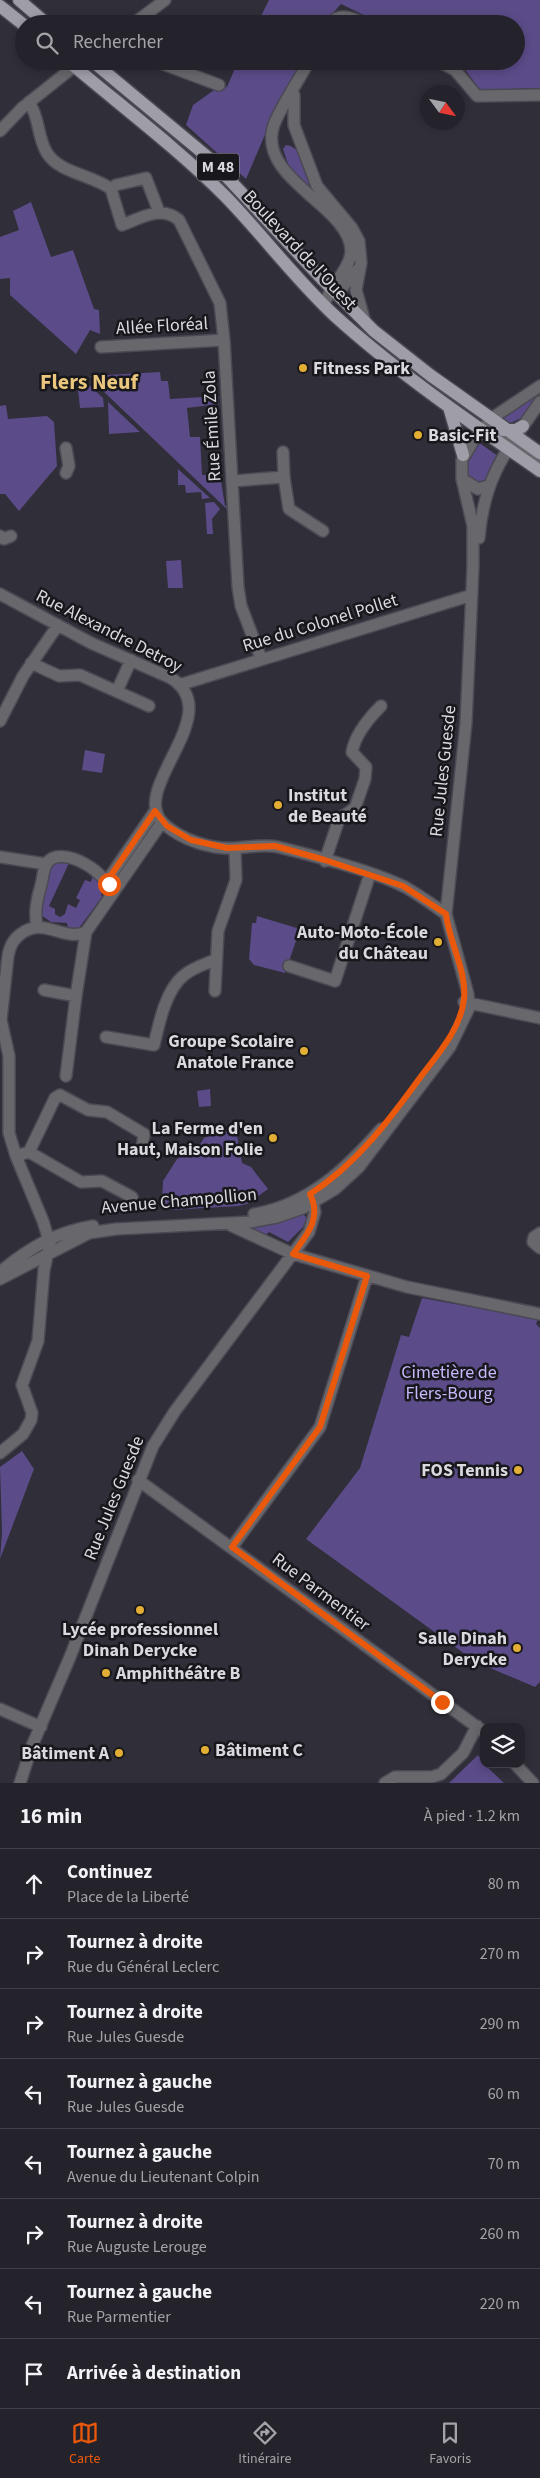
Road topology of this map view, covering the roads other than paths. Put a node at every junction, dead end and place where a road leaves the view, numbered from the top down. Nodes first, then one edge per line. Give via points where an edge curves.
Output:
1 (19, 0) edge
2 (165, 0) edge
3 (0, 6) edge
4 (36, 15) edge
5 (146, 15) edge
6 (15, 18) edge
7 (74, 70) edge
8 (91, 70) edge
9 (92, 70) edge
10 (179, 70) edge
11 (305, 70) edge
12 (455, 70) edge
13 (298, 84) junction
14 (219, 85) dead end
15 (540, 95) edge
16 (31, 105) junction
17 (0, 131) edge
18 (111, 189) junction
19 (159, 212) junction
20 (361, 254) junction
21 (330, 295) junction
22 (365, 322) junction
23 (224, 340) junction
24 (367, 343) junction
25 (101, 347) dead end
26 (540, 386) edge
27 (540, 402) edge
28 (450, 407) junction
29 (488, 427) junction
30 (513, 437) junction
31 (66, 448) dead end
32 (283, 452) dead end
33 (540, 453) edge
34 (463, 455) junction
35 (540, 463) edge
36 (540, 471) edge
37 (66, 473) dead end
38 (284, 477) junction
39 (462, 479) junction
40 (233, 481) junction
41 (488, 486) junction
42 (323, 531) dead end
43 (474, 567) junction
44 (0, 594) edge
45 (472, 595) junction
46 (58, 625) junction
47 (261, 658) junction
48 (131, 660) junction
49 (31, 664) junction
50 (179, 685) junction
51 (117, 691) junction
52 (149, 706) dead end
53 (381, 706) dead end
54 (0, 721) edge
55 (155, 811) junction
56 (162, 822) junction
57 (235, 848) junction
58 (0, 857) edge
59 (325, 860) junction
60 (46, 864) junction
61 (370, 874) junction
62 (107, 881) junction
63 (110, 896) junction
64 (446, 914) junction
65 (37, 926) junction
66 (86, 932) junction
67 (4, 955) edge
68 (215, 960) junction
69 (289, 966) dead end
70 (44, 990) dead end
71 (215, 991) dead end
72 (76, 996) junction
73 (466, 1003) junction
74 (540, 1018) edge
75 (106, 1037) dead end
76 (66, 1076) dead end
77 (142, 1149) dead end
78 (29, 1152) junction
79 (16, 1156) junction
80 (132, 1197) dead end
81 (312, 1198) junction
82 (223, 1223) junction
83 (540, 1232) edge
84 (49, 1238) junction
85 (540, 1248) edge
86 (48, 1253) junction
87 (293, 1254) junction
88 (30, 1262) junction
89 (44, 1270) junction
90 (0, 1272) edge
91 (367, 1276) junction
92 (0, 1279) edge
93 (540, 1314) edge
94 (0, 1453) edge
95 (138, 1480) junction
96 (232, 1547) junction
97 (0, 1709) edge
98 (41, 1727) junction
99 (480, 1729) edge
100 (519, 1768) edge
101 (20, 1783) edge
102 (384, 1783) edge
103 (533, 1783) edge

1 - 4 main road
2 - 5 street
3 - 6 main road
7 - 16 street
8 - 21 main road, Boulevard de l'Ouest / M 48
9 - 21 main road, Boulevard de l'Ouest / M 48 via 210,159
10 - 14 street
11 - 13 street
12 - 15 street via 477,96
13 - 20 street via 292,108 294,125 317,186 354,231
13 - 21 street via 273,126 271,141 285,172 335,220 350,241 349,261
16 - 17 street via 18,120
16 - 18 street via 49,156
18 - 19 street via 146,178
18 - 19 street via 122,225
19 - 23 street, Rue Émile Zola via 176,217 182,225 220,303
20 - 21 street, Boulevard de l'Ouest via 356,273
20 - 22 street, Boulevard de l'Ouest via 356,290
21 - 22 main road, Boulevard de l'Ouest / M 48
21 - 24 main road, Boulevard de l'Ouest / M 48
22 - 29 main road, Boulevard de l'Ouest / M 48
23 - 25 street, Allée Floréal
23 - 40 street, Rue Émile Zola
24 - 28 main road, Boulevard de l'Ouest / M 48
24 - 29 main road, M 48 via 390,355
26 - 29 street
27 - 30 street, Rue Jules Guesde
28 - 29 main road, Boulevard de l'Ouest / M 48
28 - 34 main road
29 - 30 main road, M 48
29 - 34 street
30 - 33 main road, M 48
30 - 35 street
30 - 36 main road, M 48
30 - 41 street, Rue Jules Guesde
31 - 37 street via 69,466
32 - 38 street
34 - 39 street, Rue Jules Guesde
38 - 40 street
38 - 42 street via 289,508
39 - 41 street via 478,489
39 - 43 street, Rue Jules Guesde via 471,517
40 - 47 street, Rue Émile Zola via 240,599
41 - 43 street, Rue Jules Guesde
43 - 45 street, Rue Jules Guesde
44 - 46 street, Rue Alexandre Detroy
45 - 47 street, Rue du Colonel Pollet
45 - 64 street, Rue Jules Guesde via 466,723
46 - 48 street, Rue Alexandre Detroy
46 - 49 street
47 - 50 street, Rue du Colonel Pollet
48 - 50 street, Rue Alexandre Detroy via 171,678
48 - 51 street
49 - 51 street via 59,676 80,675
49 - 54 street
50 - 55 street, Rue Alexandre Detroy via 188,702 188,718 157,793
51 - 52 street
53 - 59 street via 354,744 352,752 365,765 365,779 355,809 338,821
55 - 56 street
55 - 62 street
56 - 57 street via 191,840
56 - 63 street
57 - 59 street via 275,846
57 - 68 street via 236,880 220,926
58 - 60 street
59 - 61 street
60 - 62 street via 59,857 72,858
60 - 65 street via 36,905
61 - 64 street via 408,889
61 - 69 street via 335,980
62 - 63 street
63 - 66 street
64 - 73 street, Rue Jules Guesde
65 - 66 street via 74,934
65 - 67 street via 15,938
66 - 72 street
67 - 79 street via 1,1020 9,1056 8,1123
68 - 71 street
68 - 75 street via 188,972 177,983 158,1026 154,1045
70 - 72 street
72 - 76 street
73 - 74 street
73 - 81 street, Rue Jules Guesde via 448,1040 388,1121
77 - 78 street via 144,1134 107,1112 88,1110 60,1095 55,1098
78 - 79 street
78 - 80 street via 80,1182 102,1181
79 - 84 street
81 - 82 street, Avenue Champollion via 298,1210 277,1217
81 - 84 street, Avenue Champollion via 251,1215 102,1224
81 - 87 street, Rue Jules Guesde via 315,1212 312,1226
82 - 86 street, Avenue Champollion via 100,1230
82 - 87 street, Avenue Champollion via 246,1230
83 - 85 street via 533,1242
84 - 86 street
84 - 90 street, Avenue Champollion via 21,1254
86 - 88 street, Avenue Champollion
86 - 89 street
87 - 91 street, Avenue Champollion
87 - 95 street, Rue Jules Guesde via 172,1416 153,1446
88 - 89 street
88 - 92 street, Avenue Champollion
89 - 94 street via 38,1341 22,1385 32,1413 31,1420 24,1434
91 - 93 street, Avenue Champollion via 430,1293
91 - 96 street via 320,1427
95 - 96 street, Rue Parmentier
95 - 98 street, Rue Jules Guesde
96 - 99 street, Rue Parmentier
97 - 98 street
98 - 101 street, Rue Jules Guesde
99 - 102 street via 463,1753 441,1774 395,1777
100 - 103 street

